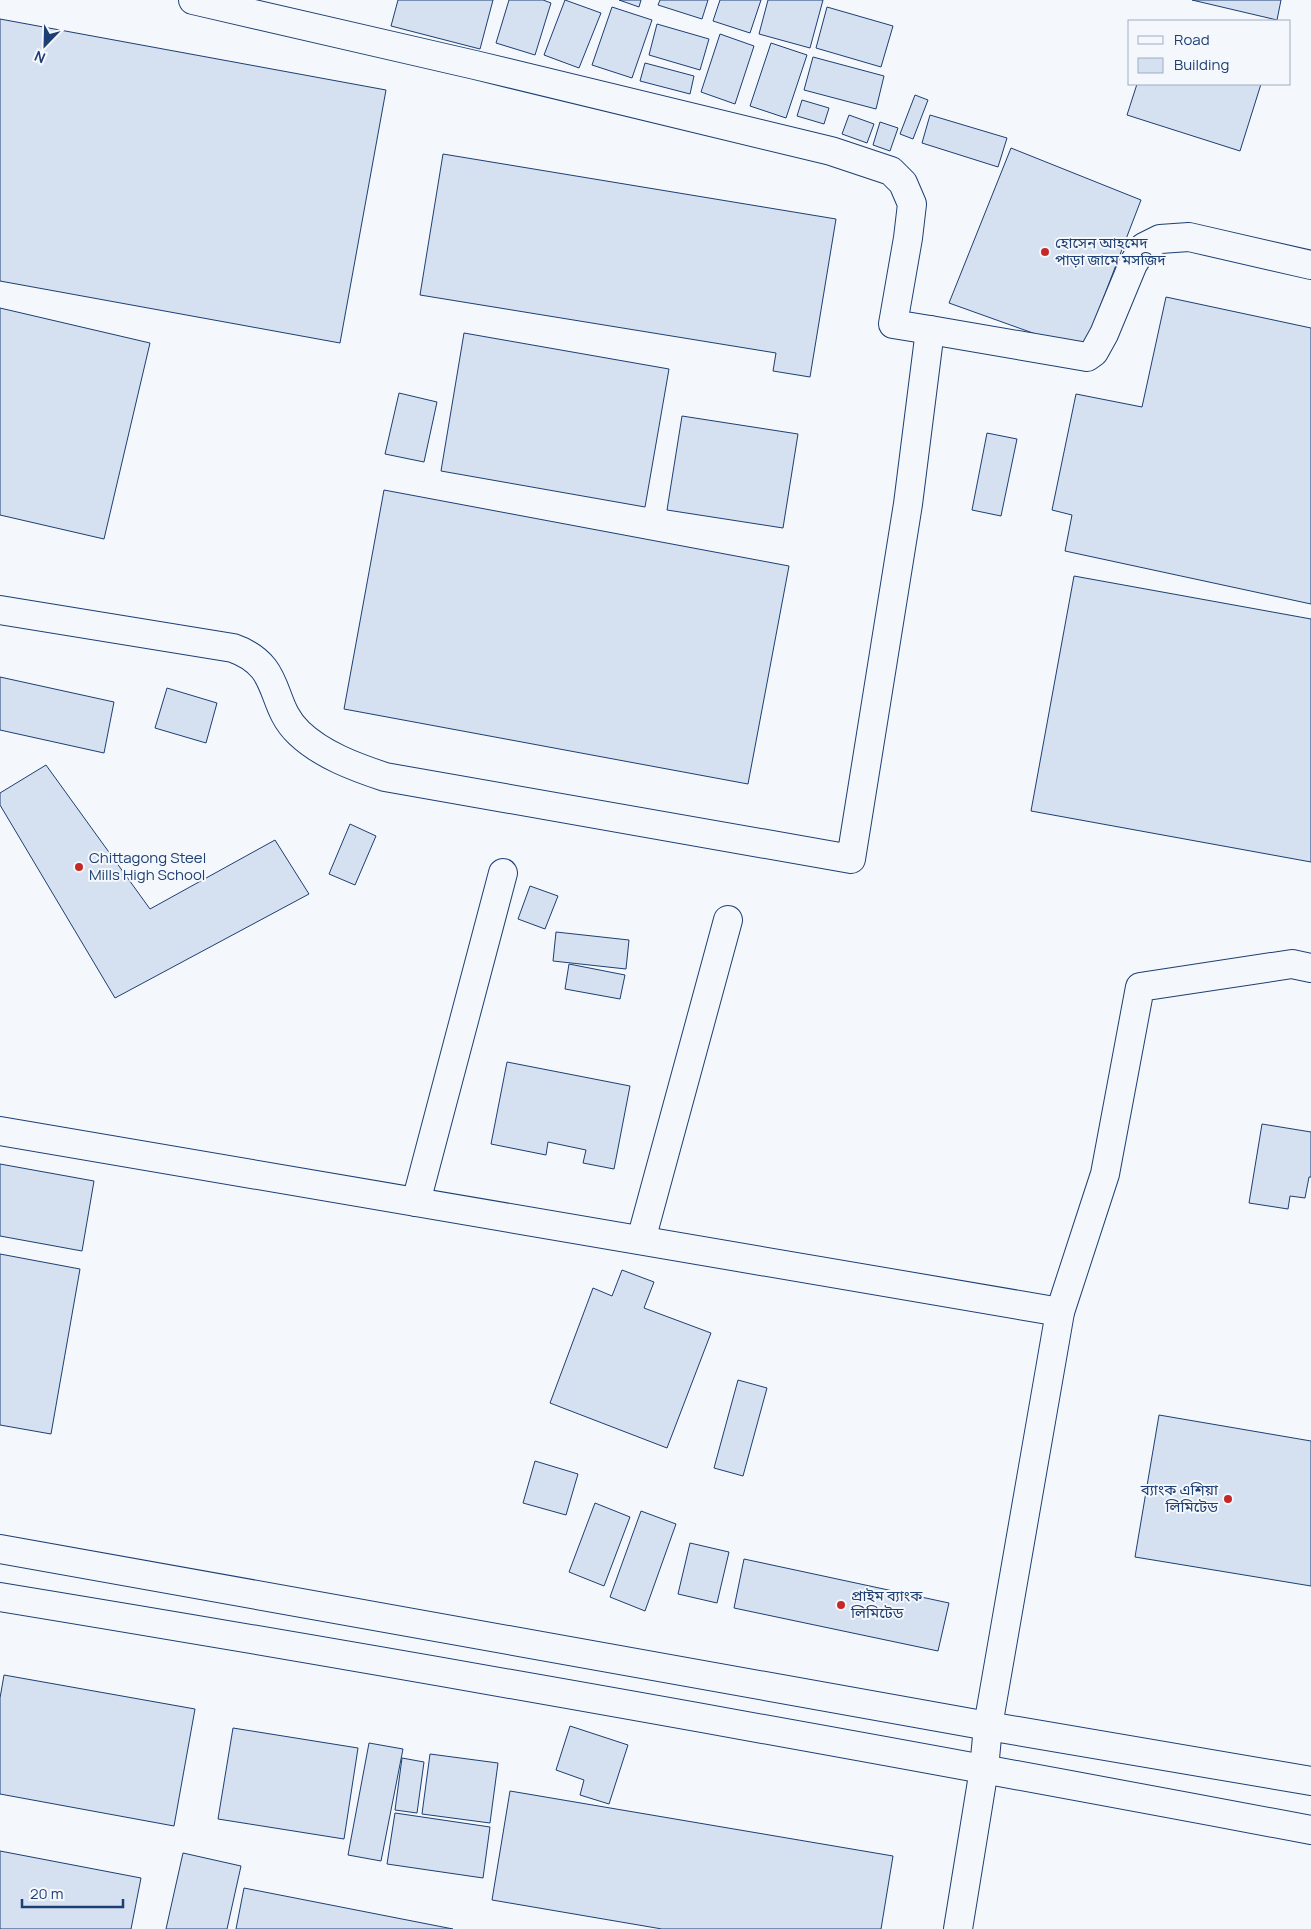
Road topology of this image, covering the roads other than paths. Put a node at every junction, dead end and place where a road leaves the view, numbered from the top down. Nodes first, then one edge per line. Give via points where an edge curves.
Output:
1 (193, 0) edge
2 (1311, 265) edge
3 (930, 330) junction
4 (0, 610) edge
5 (503, 873) dead end
6 (728, 920) dead end
7 (1311, 968) edge
8 (0, 1131) edge
9 (416, 1202) junction
10 (641, 1240) junction
11 (1060, 1312) junction
12 (0, 1549) edge
13 (0, 1597) edge
14 (988, 1726) junction
15 (984, 1769) junction
16 (1311, 1781) edge
17 (1311, 1830) edge
18 (958, 1929) edge

1 - 3 street via 812,146 891,171 903,183 912,204 893,324
2 - 3 street via 1189,237 1160,239 1144,247 1133,264 1104,334 1094,352 1087,357
3 - 4 street via 908,504 851,859 384,778 352,766 298,732 286,715 274,684 261,664 248,654 233,648
5 - 9 street
6 - 10 street
7 - 11 street via 1292,964 1140,987 1105,1174
8 - 9 street
9 - 10 street
10 - 11 street
11 - 14 street
12 - 14 street
13 - 15 street via 323,1650
14 - 15 street
14 - 16 street
15 - 17 street
15 - 18 street

